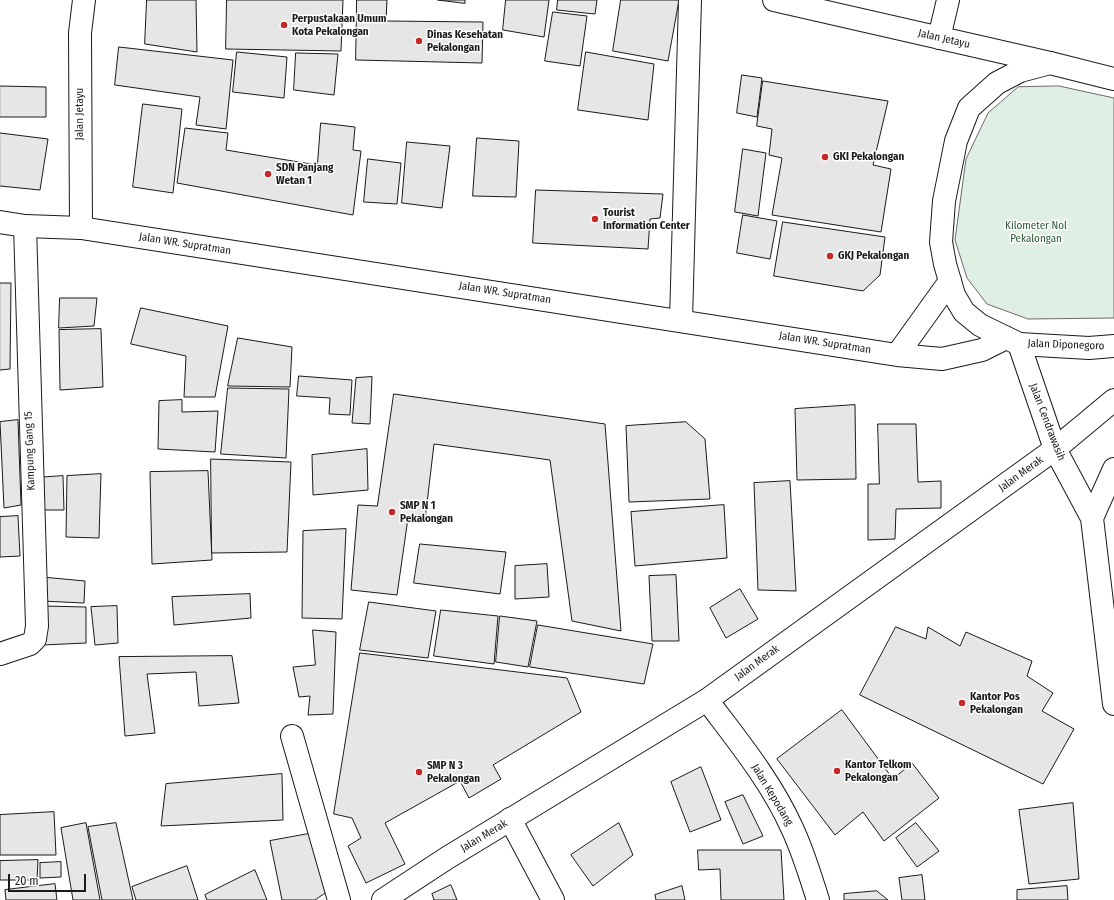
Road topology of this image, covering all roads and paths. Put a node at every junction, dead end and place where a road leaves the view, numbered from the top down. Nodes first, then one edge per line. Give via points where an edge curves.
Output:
1 (84, 0) edge
2 (690, 0) edge
3 (774, 0) edge
4 (948, 0) edge
5 (939, 38) junction
6 (1050, 64) junction
7 (1114, 79) edge
8 (0, 222) edge
9 (25, 226) junction
10 (81, 228) junction
11 (950, 281) junction
12 (681, 320) junction
13 (1013, 341) junction
14 (1114, 346) edge
15 (897, 354) junction
16 (1114, 400) edge
17 (1055, 449) junction
18 (1114, 469) edge
19 (1092, 518) junction
20 (0, 654) edge
21 (707, 700) junction
22 (1114, 704) edge
23 (292, 736) dead end
24 (510, 819) junction
25 (339, 900) edge
26 (383, 900) edge
27 (553, 900) edge
28 (818, 900) edge

1 - 10 street, Jalan Jetayu via 80,41
2 - 12 street
3 - 5 street, Jalan Jetayu
4 - 5 street
5 - 6 street, Jalan Jetayu
6 - 7 street, Jalan Jetayu
6 - 11 street via 1020,71 997,83 969,108 956,141 944,201 942,242
8 - 9 street, Jalan WR. Supratman
9 - 10 street, Jalan WR. Supratman
9 - 20 street, Kampung Gang 15 via 37,626 35,639 30,644
10 - 12 street, Jalan WR. Supratman
11 - 13 street via 954,295 964,312 980,325
11 - 15 street
12 - 15 street, Jalan WR. Supratman
13 - 14 street, Jalan Diponegoro via 1088,348
13 - 15 street, Jalan WR. Supratman via 942,359
13 - 17 street, Jalan Cendrawasih
16 - 17 street, Jalan Merak
17 - 19 street, Jalan Cendrawasih
17 - 21 street, Jalan Merak
18 - 19 street
19 - 22 street, Jalan Cendrawasih
21 - 24 street, Jalan Merak
21 - 28 street, Jalan Kepodang via 742,745 775,796 794,833
23 - 25 street
24 - 26 street, Jalan Merak
24 - 27 street

